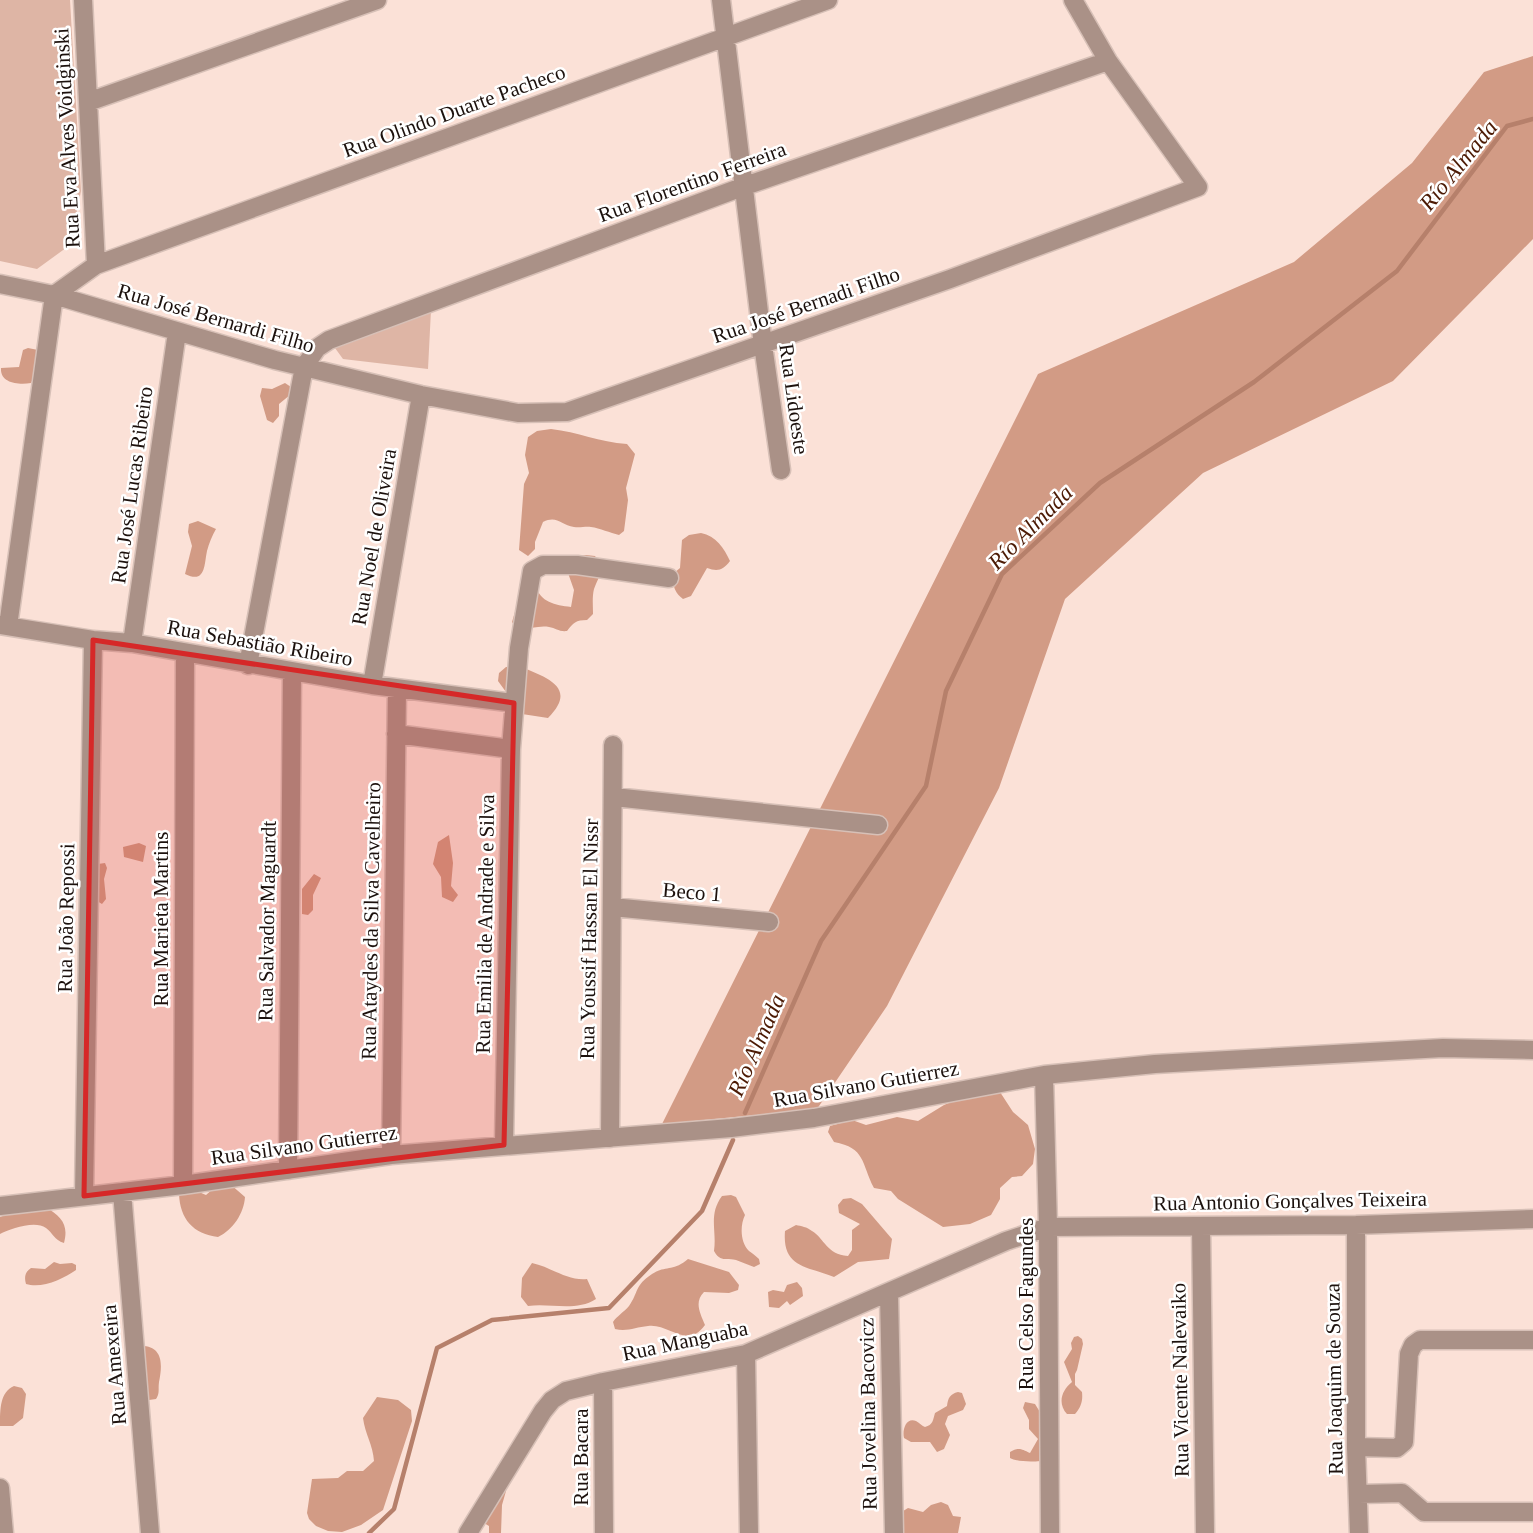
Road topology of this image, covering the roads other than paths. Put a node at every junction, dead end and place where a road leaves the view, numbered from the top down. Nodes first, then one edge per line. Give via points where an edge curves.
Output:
1 (83, 0) edge
2 (377, 0) edge
3 (721, 0) edge
4 (828, 0) edge
5 (1073, 0) edge
6 (726, 36) junction
7 (1108, 61) junction
8 (88, 102) junction
9 (745, 186) junction
10 (96, 265) junction
11 (0, 285) edge
12 (54, 295) junction
13 (177, 332) junction
14 (763, 345) junction
15 (304, 367) junction
16 (421, 396) junction
17 (781, 470) dead end
18 (669, 578) dead end
19 (4, 625) edge
20 (93, 640) junction
21 (132, 643) junction
22 (185, 653) junction
23 (248, 665) junction
24 (292, 672) junction
25 (372, 685) junction
26 (397, 689) junction
27 (514, 704) junction
28 (396, 734) junction
29 (613, 745) dead end
30 (511, 750) junction
31 (614, 797) junction
32 (878, 825) dead end
33 (612, 907) junction
34 (769, 922) dead end
35 (1533, 1050) edge
36 (1044, 1075) junction
37 (610, 1138) junction
38 (504, 1145) junction
39 (391, 1155) junction
40 (288, 1170) junction
41 (183, 1185) junction
42 (122, 1192) junction
43 (84, 1196) junction
44 (0, 1206) edge
45 (1533, 1219) edge
46 (1356, 1225) junction
47 (1200, 1226) junction
48 (1048, 1227) junction
49 (889, 1294) junction
50 (1532, 1340) edge
51 (746, 1354) junction
52 (603, 1382) junction
53 (1356, 1447) junction
54 (0, 1488) edge
55 (1359, 1494) junction
56 (1531, 1512) dead end
57 (4, 1533) edge
58 (150, 1533) edge
59 (468, 1533) edge
60 (604, 1533) edge
61 (749, 1533) edge
62 (894, 1533) edge
63 (1050, 1533) edge
64 (1205, 1533) edge
65 (1359, 1533) edge

1 - 8 street, Rua Eva Alves Voidginski
2 - 8 street
3 - 6 street, Rua Lidoeste
4 - 6 street, Rua Olindo Duarte Pacheco
5 - 7 street
6 - 9 street, Rua Lidoeste
6 - 10 street, Rua Olindo Duarte Pacheco
7 - 9 street, Rua Florentino Ferreira
7 - 14 street, Rua José Bernadi Filho via 1198,187
8 - 10 street, Rua Eva Alves Voidginski
9 - 14 street, Rua Lidoeste
9 - 15 street, Rua Florentino Ferreira via 329,340
10 - 12 street, Rua Eva Alves Voidginski
11 - 12 street, Rua José Bernardi Filho
12 - 13 street, Rua José Bernardi Filho
12 - 19 street
13 - 15 street, Rua José Bernardi Filho
13 - 21 street, Rua José Lucas Ribeiro
14 - 16 street, Rua José Bernadi Filho via 567,412 518,413
14 - 17 street, Rua Lidoeste
15 - 16 street, Rua José Bernardi Filho
15 - 23 street
16 - 25 street, Rua Noel de Oliveira
18 - 27 street, Rua Emilia de Andrade e Silva via 577,565 543,565 532,571
19 - 20 street, Rua Sebastião Ribeiro
20 - 21 street, Rua Sebastião Ribeiro
20 - 43 street, Rua João Repossi
21 - 22 street, Rua Sebastião Ribeiro
22 - 23 street, Rua Sebastião Ribeiro
22 - 41 street, Rua Marieta Martins
23 - 24 street, Rua Sebastião Ribeiro
24 - 25 street, Rua Sebastião Ribeiro
24 - 40 street, Rua Salvador Maguardt
25 - 26 street, Rua Sebastião Ribeiro
26 - 27 street, Rua Sebastião Ribeiro
26 - 28 street, Rua Ataydes da Silva Cavelheiro
27 - 30 street, Rua Emilia de Andrade e Silva
28 - 30 street
28 - 39 street, Rua Ataydes da Silva Cavelheiro
29 - 31 street
30 - 38 street, Rua Emilia de Andrade e Silva
31 - 32 street, Rua Youssif Hassan El Nissr
31 - 33 street, Rua Youssif Hassan El Nissr
33 - 34 street, Beco 1
33 - 37 street, Rua Youssif Hassan El Nissr
35 - 36 street, Rua Silvano Gutierrez via 1430,1049 1155,1064
36 - 37 street, Rua Silvano Gutierrez via 814,1118
36 - 48 street, Rua Celso Fagundes
37 - 38 street, Rua Silvano Gutierrez
38 - 39 street, Rua Silvano Gutierrez
39 - 40 street, Rua Silvano Gutierrez
40 - 41 street, Rua Silvano Gutierrez
41 - 42 street, Rua Silvano Gutierrez
42 - 43 street, Rua Silvano Gutierrez
42 - 58 street, Rua Amexeira
43 - 44 street, Rua Silvano Gutierrez
45 - 46 street, Rua Antonio Gonçalves Teixeira
46 - 47 street, Rua Antonio Gonçalves Teixeira
46 - 53 street, Rua Joaquim de Souza
47 - 48 street, Rua Antonio Gonçalves Teixeira
47 - 64 street, Rua Vicente Nalevaiko
48 - 49 street, Rua Manguaba
48 - 63 street, Rua Celso Fagundes
49 - 51 street, Rua Manguaba
49 - 62 street, Rua Jovelina Bacovicz
50 - 53 street via 1420,1339 1409,1354 1404,1442 1397,1448
51 - 52 street, Rua Manguaba
51 - 61 street
52 - 59 street, Rua Manguaba via 566,1391 552,1400
52 - 60 street, Rua Bacara
53 - 55 street, Rua Joaquim de Souza
54 - 57 street
55 - 56 street via 1402,1493 1424,1512
55 - 65 street, Rua Joaquim de Souza

